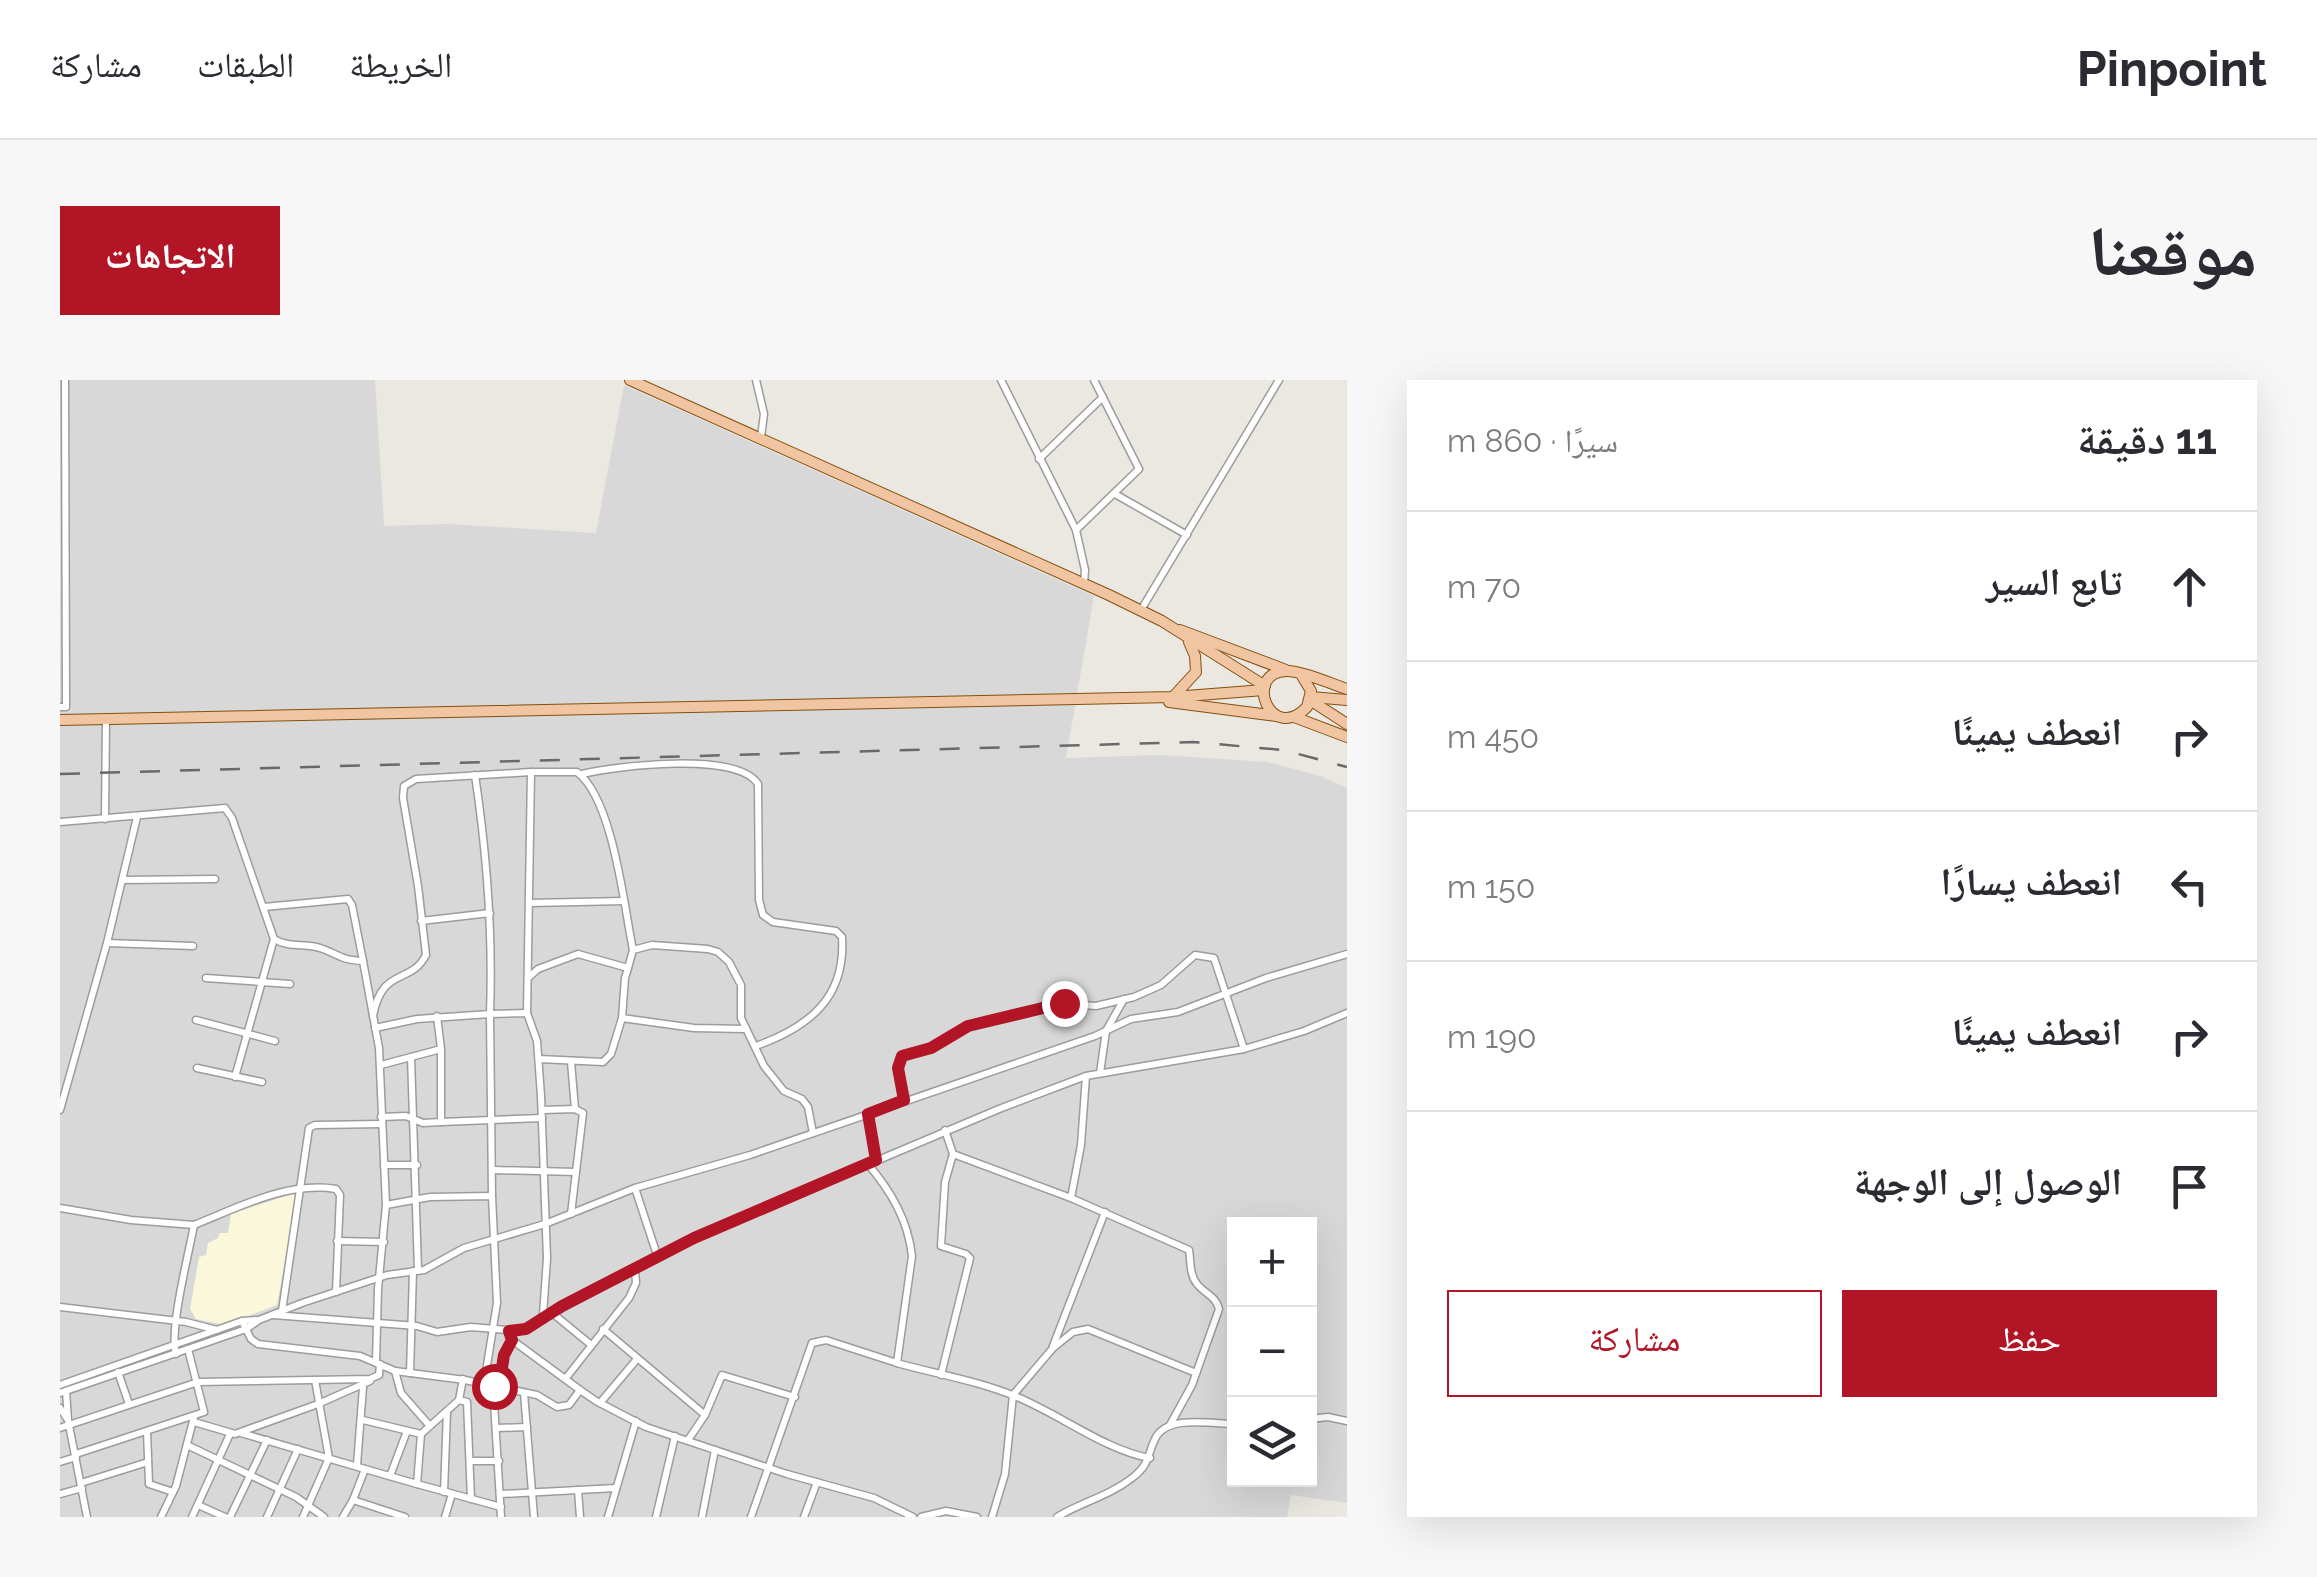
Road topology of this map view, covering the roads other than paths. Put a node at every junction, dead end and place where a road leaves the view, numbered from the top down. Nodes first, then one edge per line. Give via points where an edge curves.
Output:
1 (65, 380) edge
2 (630, 380) edge
3 (756, 380) edge
4 (1002, 380) edge
5 (1094, 380) edge
6 (1279, 380) edge
7 (1103, 397) junction
8 (761, 439) junction
9 (1039, 458) junction
10 (1115, 494) junction
11 (63, 506) edge
12 (1076, 530) junction
13 (1188, 535) junction
14 (1084, 584) junction
15 (63, 586) edge
16 (1140, 611) junction
17 (1170, 626) junction
18 (1189, 641) junction
19 (1288, 670) junction
20 (1302, 676) junction
21 (1264, 688) junction
22 (1347, 689) edge
23 (1134, 697) junction
24 (1173, 697) junction
25 (1310, 698) junction
26 (1347, 700) edge
27 (63, 707) edge
28 (1278, 716) junction
29 (1294, 717) junction
30 (106, 719) junction
31 (63, 720) edge
32 (1347, 724) edge
33 (1347, 738) edge
34 (532, 772) junction
35 (582, 774) junction
36 (476, 776) junction
37 (137, 817) junction
38 (105, 819) junction
39 (60, 822) edge
40 (215, 879) dead end
41 (122, 880) junction
42 (624, 901) junction
43 (530, 903) junction
44 (264, 906) junction
45 (490, 914) junction
46 (420, 920) junction
47 (274, 939) junction
48 (107, 943) junction
49 (192, 946) dead end
50 (633, 950) junction
51 (1347, 954) edge
52 (363, 961) junction
53 (628, 968) junction
54 (206, 978) dead end
55 (528, 978) junction
56 (262, 983) junction
57 (290, 984) dead end
58 (1226, 993) junction
59 (1124, 999) junction
60 (527, 1013) junction
61 (1347, 1013) edge
62 (490, 1014) junction
63 (437, 1016) junction
64 (372, 1018) junction
65 (622, 1018) junction
66 (196, 1020) dead end
67 (375, 1028) junction
68 (746, 1029) junction
69 (1106, 1032) junction
70 (248, 1034) junction
71 (275, 1041) dead end
72 (756, 1046) junction
73 (1244, 1048) junction
74 (441, 1049) junction
75 (412, 1057) junction
76 (539, 1059) junction
77 (571, 1062) junction
78 (381, 1065) junction
79 (197, 1068) dead end
80 (1100, 1072) junction
81 (1086, 1076) junction
82 (235, 1077) junction
83 (262, 1082) dead end
84 (904, 1100) junction
85 (575, 1108) junction
86 (60, 1110) edge
87 (542, 1114) junction
88 (868, 1114) junction
89 (415, 1119) junction
90 (382, 1120) junction
91 (493, 1120) junction
92 (442, 1122) junction
93 (945, 1130) junction
94 (813, 1133) junction
95 (953, 1154) junction
96 (872, 1162) junction
97 (417, 1165) junction
98 (384, 1166) junction
99 (492, 1170) junction
100 (542, 1172) junction
101 (576, 1172) junction
102 (299, 1187) junction
103 (635, 1188) junction
104 (492, 1196) junction
105 (1071, 1198) junction
106 (416, 1199) junction
107 (386, 1205) junction
108 (60, 1208) edge
109 (1105, 1212) junction
110 (571, 1214) junction
111 (194, 1224) junction
112 (545, 1224) junction
113 (338, 1241) junction
114 (384, 1242) junction
115 (494, 1242) junction
116 (658, 1258) junction
117 (636, 1270) junction
118 (416, 1271) junction
119 (380, 1278) junction
120 (336, 1292) junction
121 (60, 1307) edge
122 (282, 1311) junction
123 (551, 1312) junction
124 (272, 1314) junction
125 (543, 1317) junction
126 (177, 1322) junction
127 (244, 1325) junction
128 (379, 1326) junction
129 (413, 1326) junction
130 (603, 1328) junction
131 (493, 1329) junction
132 (218, 1330) junction
133 (509, 1331) junction
134 (512, 1340) junction
135 (590, 1344) junction
136 (1052, 1348) junction
137 (188, 1349) junction
138 (175, 1350) junction
139 (637, 1359) junction
140 (378, 1363) junction
141 (897, 1363) junction
142 (118, 1370) junction
143 (395, 1370) junction
144 (410, 1373) junction
145 (1196, 1373) junction
146 (941, 1375) junction
147 (566, 1378) junction
148 (370, 1379) junction
149 (462, 1379) junction
150 (315, 1380) junction
151 (198, 1382) junction
152 (484, 1384) junction
153 (363, 1386) junction
154 (496, 1387) junction
155 (63, 1388) edge
156 (580, 1390) junction
157 (524, 1393) junction
158 (1013, 1395) junction
159 (795, 1397) junction
160 (459, 1400) junction
161 (600, 1403) junction
162 (129, 1404) junction
163 (318, 1404) junction
164 (60, 1408) edge
165 (447, 1411) junction
166 (705, 1415) junction
167 (1317, 1418) edge
168 (194, 1419) junction
169 (363, 1420) junction
170 (636, 1421) junction
171 (1347, 1421) edge
172 (68, 1422) junction
173 (1227, 1424) edge
174 (429, 1425) junction
175 (1170, 1425) junction
176 (527, 1427) junction
177 (60, 1428) edge
178 (497, 1428) junction
179 (147, 1431) junction
180 (406, 1431) junction
181 (240, 1432) junction
182 (230, 1434) junction
183 (421, 1434) junction
184 (675, 1436) junction
185 (267, 1440) junction
186 (688, 1440) junction
187 (188, 1444) junction
188 (298, 1449) junction
189 (715, 1450) junction
190 (76, 1456) junction
191 (329, 1458) junction
192 (1150, 1458) junction
193 (217, 1459) junction
194 (499, 1461) junction
195 (60, 1462) edge
196 (148, 1462) junction
197 (470, 1462) junction
198 (361, 1467) junction
199 (770, 1468) junction
200 (250, 1475) junction
201 (390, 1476) junction
202 (817, 1482) junction
203 (417, 1484) junction
204 (82, 1486) junction
205 (616, 1488) junction
206 (280, 1489) junction
207 (578, 1490) junction
208 (173, 1492) junction
209 (532, 1492) junction
210 (448, 1493) junction
211 (60, 1494) edge
212 (500, 1494) junction
213 (352, 1500) junction
214 (471, 1500) junction
215 (198, 1505) junction
216 (308, 1506) junction
217 (501, 1507) junction
218 (84, 1516) edge
219 (161, 1517) edge
220 (192, 1517) edge
221 (227, 1517) edge
222 (268, 1517) edge
223 (303, 1517) edge
224 (324, 1517) edge
225 (344, 1517) edge
226 (405, 1517) edge
227 (445, 1517) edge
228 (501, 1517) edge
229 (534, 1517) edge
230 (580, 1517) edge
231 (608, 1517) edge
232 (656, 1517) edge
233 (702, 1517) edge
234 (752, 1517) edge
235 (804, 1517) edge
236 (912, 1517) edge
237 (921, 1517) edge
238 (977, 1517) edge
239 (992, 1517) edge
240 (1057, 1517) edge

1 - 11 street
2 - 8 main road
3 - 8 street via 764,414
4 - 9 street
5 - 7 street
6 - 13 street
7 - 9 street
7 - 10 street via 1139,469
8 - 14 main road
9 - 12 street
10 - 12 street
10 - 13 street
11 - 15 street
12 - 14 street
13 - 16 street
14 - 16 main road
15 - 27 street
16 - 17 main road
17 - 18 main road
17 - 19 main road
18 - 21 main road
18 - 24 main road via 1196,672
19 - 20 main road
19 - 21 main road via 1274,674
20 - 22 main road
20 - 25 main road
21 - 24 main road
21 - 28 main road via 1266,706
23 - 24 main road
23 - 28 main road
23 - 30 main road
25 - 26 main road
25 - 29 main road
25 - 32 main road
27 - 31 street
28 - 29 main road
29 - 33 main road
30 - 31 main road
30 - 38 street
34 - 35 street
34 - 36 street
34 - 43 street
35 - 42 street via 607,828
35 - 72 street via 691,765 746,772 758,784 763,915 836,931 843,946 827,1004 793,1031
36 - 45 street
36 - 46 street via 416,779 402,790
37 - 38 street
37 - 41 street
37 - 44 street via 229,810
38 - 39 street
40 - 41 street
41 - 48 street
42 - 43 street
42 - 50 street
43 - 55 street
44 - 47 street
44 - 52 street via 348,899
45 - 46 street
45 - 62 street
46 - 64 street via 424,959 387,983
47 - 52 street
47 - 56 street
48 - 49 street
48 - 86 street
50 - 53 street
50 - 68 street via 652,945 718,952 741,985
51 - 58 street
52 - 64 street
53 - 55 street via 578,954
53 - 65 street
54 - 56 street
55 - 60 street
56 - 57 street
56 - 70 street
58 - 59 street via 1214,958 1203,954 1188,958 1161,985
58 - 69 street
58 - 73 street
59 - 69 street
59 - 84 street via 1096,1006 1056,1003 963,1028 899,1059
60 - 62 street
60 - 76 street
61 - 73 street
62 - 63 street
62 - 91 street
63 - 67 street
63 - 74 street
64 - 67 street
65 - 68 street
65 - 77 street via 608,1058
66 - 70 street
67 - 78 street
68 - 72 street
69 - 80 street
69 - 84 street
70 - 71 street
70 - 82 street
72 - 94 street via 781,1088 808,1107
73 - 80 street
74 - 75 street
74 - 92 street
75 - 78 street
75 - 89 street
76 - 77 street
76 - 87 street
77 - 85 street
78 - 90 street
79 - 82 street
80 - 81 street
81 - 93 street
81 - 105 street
82 - 83 street
84 - 88 street
85 - 87 street
85 - 101 street via 584,1118
87 - 91 street
87 - 100 street
88 - 94 street
88 - 96 street
89 - 90 street
89 - 92 street
89 - 97 street
90 - 98 street
90 - 102 street via 311,1126
91 - 92 street
91 - 99 street
93 - 95 street
93 - 96 street
94 - 103 street
95 - 105 street
95 - 146 street via 941,1243 970,1258
96 - 116 street
96 - 141 street via 907,1224 912,1256
97 - 98 street
97 - 106 street
98 - 107 street
99 - 100 street
99 - 104 street
100 - 101 street
100 - 112 street
101 - 110 street
102 - 111 street
102 - 113 street via 338,1191
102 - 122 street
103 - 110 street
103 - 116 street
104 - 106 street
104 - 115 street
105 - 109 street
106 - 107 street
106 - 118 street
107 - 114 street
108 - 111 street
109 - 136 street
109 - 145 street via 1189,1250 1196,1283 1220,1305
110 - 112 street
111 - 126 street
112 - 115 street
112 - 125 street
113 - 114 street
113 - 120 street
114 - 119 street
115 - 118 street
115 - 131 street
116 - 117 street
117 - 123 street
117 - 130 street via 634,1289
118 - 119 street
118 - 129 street
119 - 120 street
119 - 128 street
120 - 122 street
121 - 126 street
122 - 124 street
123 - 125 street
123 - 135 street
124 - 127 street
124 - 128 street
125 - 133 street
126 - 132 street
126 - 138 street
127 - 132 street
127 - 137 street
127 - 140 street via 258,1344
128 - 129 street
128 - 140 street
129 - 131 street via 437,1332
129 - 144 street
130 - 135 street
130 - 139 street
131 - 133 street
131 - 152 street
132 - 138 street
133 - 134 street
134 - 147 street
134 - 154 street
135 - 147 street
136 - 145 street via 1088,1329
136 - 158 street
137 - 138 street
137 - 151 street
138 - 142 street
139 - 161 street
139 - 166 street
140 - 143 street
140 - 148 street via 379,1375
141 - 146 street
141 - 159 street via 820,1339 810,1347
142 - 155 street
142 - 162 street
143 - 144 street
143 - 174 street via 401,1393
144 - 149 street
145 - 175 street
146 - 158 street
147 - 156 street
148 - 150 street
148 - 153 street
149 - 152 street
149 - 160 street
150 - 151 street
150 - 163 street
151 - 162 street
151 - 168 street via 204,1408
152 - 154 street
153 - 163 street
153 - 169 street
154 - 157 street
154 - 178 street
155 - 172 street
156 - 157 street via 563,1407
156 - 161 street
157 - 176 street
158 - 192 street via 1122,1451
158 - 239 street
159 - 166 street via 722,1376
159 - 199 street
160 - 165 street
160 - 197 street via 467,1402
161 - 170 street
162 - 172 street
163 - 181 street
163 - 191 street
164 - 172 street
165 - 174 street
165 - 210 street
166 - 186 street
167 - 171 street
168 - 179 street
168 - 182 street
168 - 187 street
169 - 180 street
169 - 198 street
170 - 184 street
170 - 205 street
172 - 177 street
172 - 190 street
173 - 175 street
174 - 183 street
175 - 192 street via 1158,1433
176 - 178 street
176 - 209 street
178 - 194 street
179 - 190 street
179 - 196 street
180 - 183 street
180 - 201 street
181 - 182 street
181 - 185 street
182 - 193 street
183 - 203 street
184 - 186 street
184 - 232 street
185 - 188 street
185 - 200 street
186 - 189 street
187 - 193 street
187 - 208 street
188 - 191 street
188 - 206 street
189 - 199 street
189 - 233 street
190 - 195 street
190 - 204 street
191 - 198 street
191 - 216 street
192 - 240 street via 1118,1488
193 - 200 street
193 - 215 street
194 - 197 street
194 - 212 street
196 - 204 street
196 - 208 street via 152,1487
197 - 214 street
198 - 201 street
198 - 213 street
199 - 202 street
199 - 234 street
200 - 206 street
200 - 221 street
201 - 203 street
202 - 235 street
202 - 236 street
203 - 210 street
204 - 211 street
204 - 218 street
205 - 207 street
205 - 231 street
206 - 216 street
206 - 222 street
207 - 209 street
207 - 230 street
208 - 219 street
209 - 212 street
209 - 229 street
210 - 214 street
210 - 227 street
212 - 217 street
213 - 225 street
213 - 226 street
214 - 217 street
215 - 220 street
215 - 221 street
216 - 223 street
216 - 224 street
217 - 228 street
237 - 238 street via 946,1511

